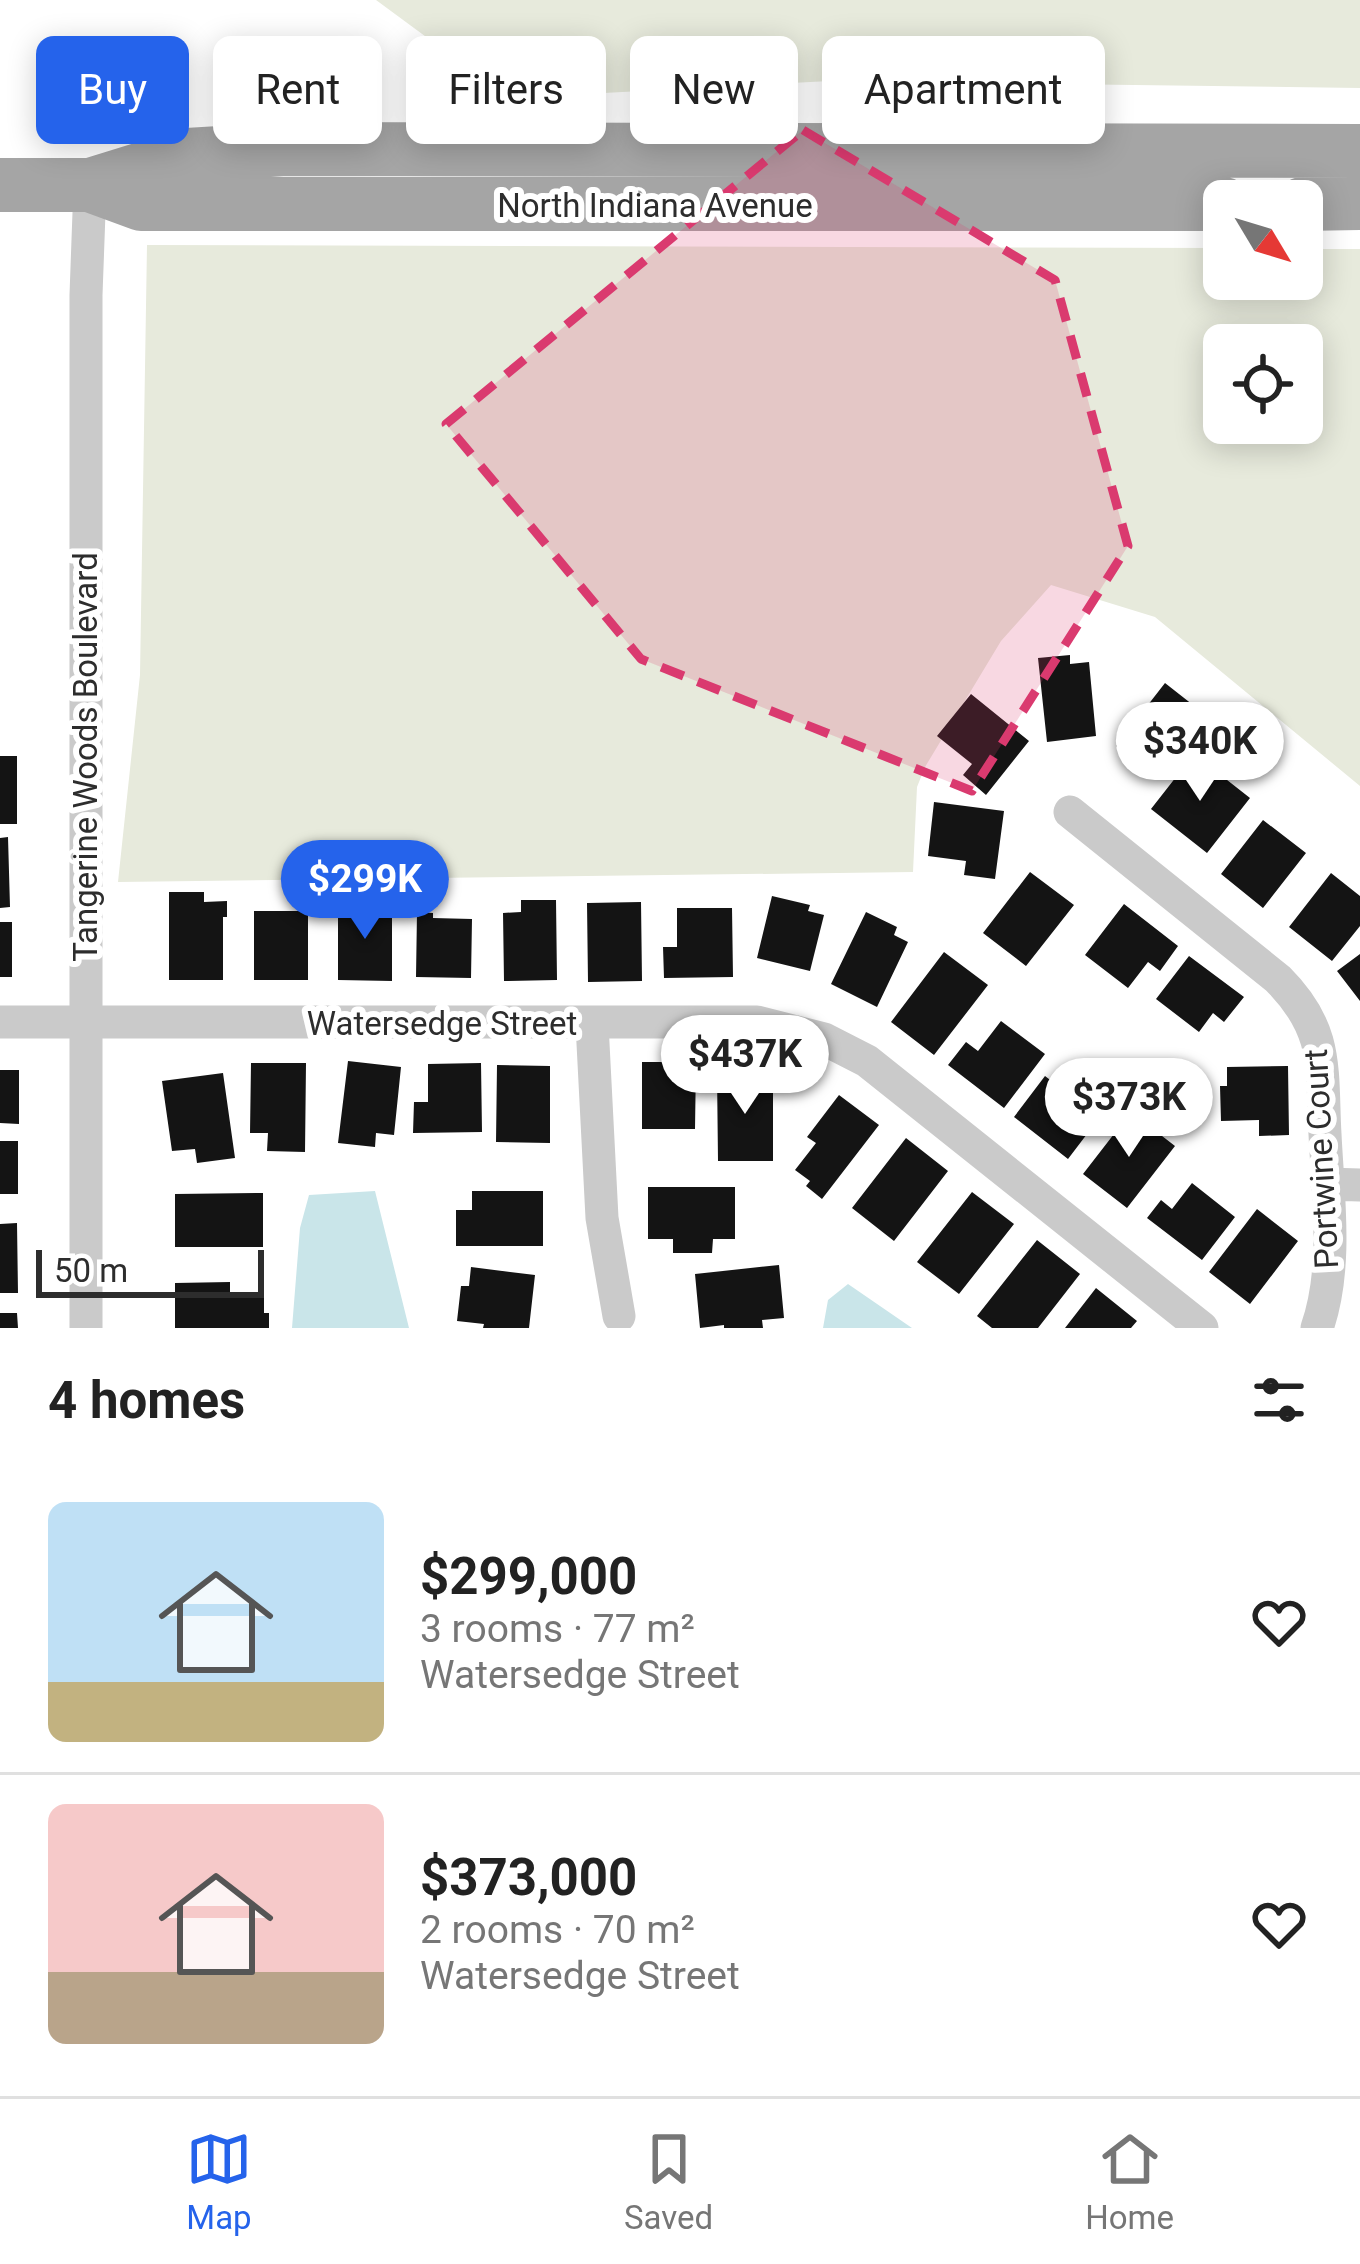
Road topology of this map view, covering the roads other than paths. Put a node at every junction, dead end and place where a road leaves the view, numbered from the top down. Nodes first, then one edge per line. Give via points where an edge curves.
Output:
1 (1360, 151) edge
2 (0, 185) edge
3 (90, 185) junction
4 (1360, 203) edge
5 (1203, 204) edge
6 (1323, 204) edge
7 (1070, 812) dead end
8 (0, 1022) edge
9 (85, 1022) junction
10 (592, 1024) junction
11 (1344, 1185) edge
12 (620, 1316) dead end
13 (86, 1328) edge
14 (1202, 1328) edge
15 (1317, 1328) edge

1 - 3 main road, North Indiana Avenue via 286,149 187,155
2 - 3 main road, North Indiana Avenue
3 - 5 main road, North Indiana Avenue via 141,203
3 - 9 street, Tangerine Woods Boulevard
4 - 6 main road
7 - 11 street, Portwine Court via 1278,979 1304,1010
8 - 9 street, Watersedge Street
9 - 10 street, Watersedge Street
9 - 13 street, Tangerine Woods Boulevard
10 - 12 street via 602,1218
10 - 14 street, Watersedge Street via 758,1022 824,1039 867,1061
11 - 15 street, Portwine Court

